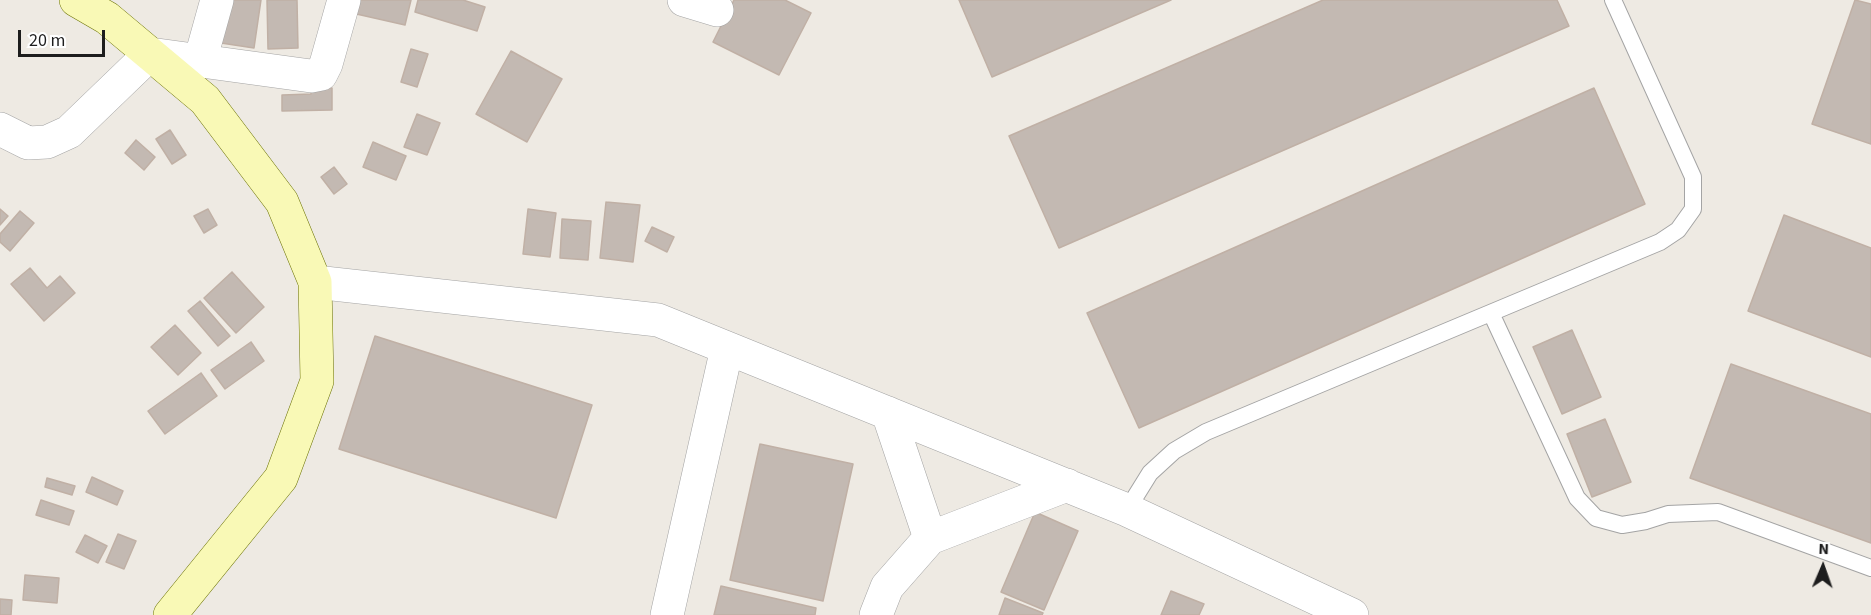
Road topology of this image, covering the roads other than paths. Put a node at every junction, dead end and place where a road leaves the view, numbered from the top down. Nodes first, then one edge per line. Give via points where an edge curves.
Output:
1 (76, 0) edge
2 (218, 0) edge
3 (344, 0) edge
4 (684, 0) edge
5 (1613, 0) edge
6 (717, 10) dead end
7 (150, 54) junction
8 (200, 61) junction
9 (0, 129) edge
10 (315, 282) junction
11 (1491, 313) junction
12 (727, 348) junction
13 (888, 413) junction
14 (1067, 485) junction
15 (1127, 510) junction
16 (930, 538) junction
17 (1871, 568) edge
18 (170, 615) edge
19 (667, 615) edge
20 (876, 615) edge
21 (1352, 615) edge

1 - 7 main road via 107,18
2 - 8 street
3 - 8 street via 321,74 311,76
4 - 6 street
5 - 11 lane via 1693,177 1693,209 1678,230 1660,243
7 - 8 street
7 - 9 street via 69,132 47,142 28,143
7 - 10 main road via 206,100 282,202
10 - 12 street via 658,320
10 - 18 main road via 317,381 281,478
11 - 15 lane via 1206,432 1174,451 1150,473
11 - 17 lane via 1577,498 1596,518 1622,525 1668,514 1718,512
12 - 13 street
12 - 19 street
13 - 14 street
13 - 16 street
14 - 15 street
14 - 16 street
15 - 21 street
16 - 20 street via 888,586

